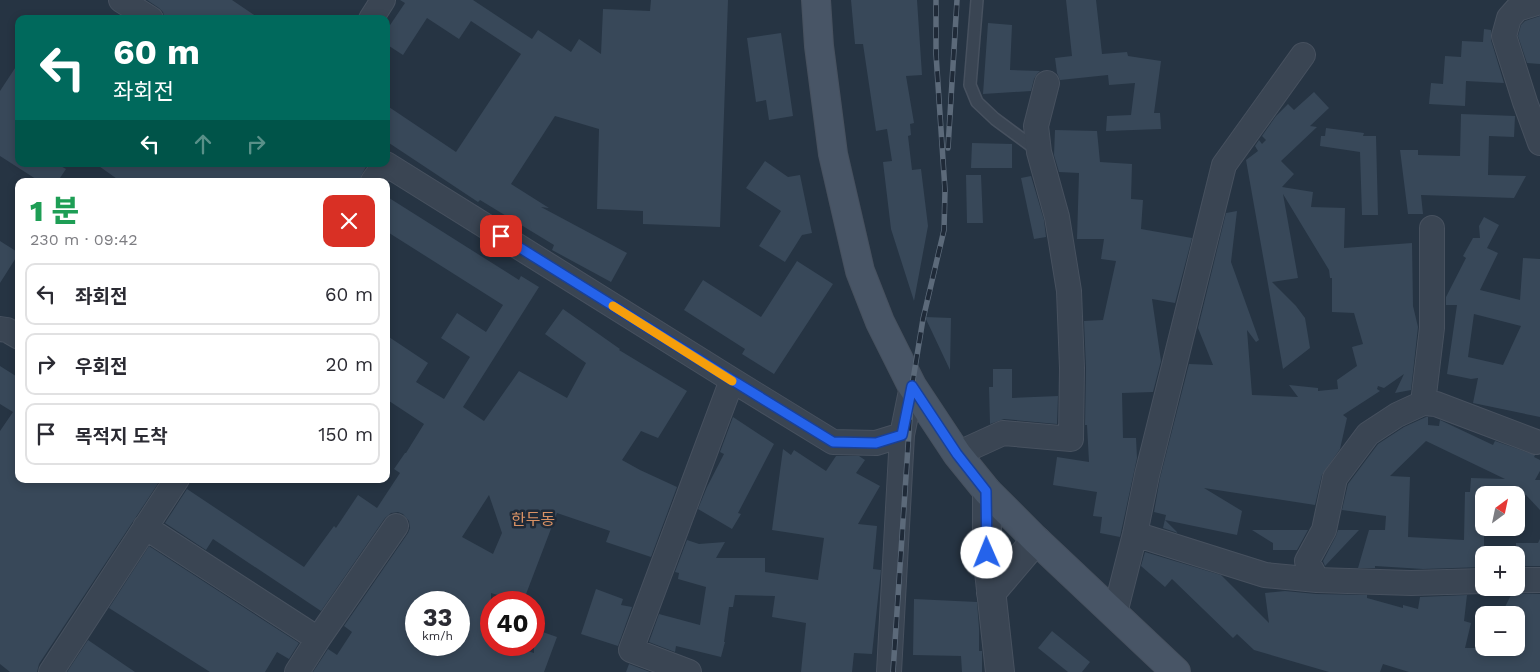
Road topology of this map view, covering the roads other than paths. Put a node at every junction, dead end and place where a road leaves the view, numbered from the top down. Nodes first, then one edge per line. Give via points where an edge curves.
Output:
1 (121, 0) edge
2 (383, 0) edge
3 (816, 0) edge
4 (977, 0) edge
5 (1540, 2) edge
6 (145, 15) edge
7 (374, 15) edge
8 (1303, 54) dead end
9 (1047, 83) dead end
10 (1540, 143) edge
11 (1039, 152) junction
12 (390, 166) edge
13 (384, 167) edge
14 (375, 178) edge
15 (1432, 228) dead end
16 (0, 329) edge
17 (15, 335) edge
18 (732, 380) junction
19 (912, 386) junction
20 (1423, 403) junction
21 (902, 435) junction
22 (1539, 440) edge
23 (957, 454) junction
24 (174, 483) edge
25 (986, 491) junction
26 (396, 526) dead end
27 (145, 527) junction
28 (1135, 534) junction
29 (1036, 540) junction
30 (1317, 580) junction
31 (1525, 580) edge
32 (1540, 580) edge
33 (1475, 581) edge
34 (991, 593) junction
35 (1115, 613) junction
36 (318, 639) junction
37 (51, 672) edge
38 (297, 672) edge
39 (689, 672) edge
40 (889, 672) edge
41 (1000, 672) edge
42 (1176, 672) edge

1 - 6 street
2 - 7 street
3 - 19 main road via 833,154 860,272 880,322
4 - 11 lane via 970,85 978,102 995,119
5 - 10 street via 1517,9 1504,36
8 - 28 street via 1224,166
9 - 11 street via 1036,126
11 - 23 street via 1057,217 1069,291 1071,439 1003,433
12 - 18 street
13 - 14 street
15 - 20 street via 1432,328
16 - 17 street
18 - 21 street via 833,442 876,443
18 - 39 street via 631,650
19 - 21 street
19 - 23 main road
20 - 22 street via 1436,404
20 - 30 street via 1396,415 1368,434 1335,478 1324,530 1307,561
21 - 40 street
23 - 25 main road
24 - 27 street
25 - 29 main road
25 - 34 street
26 - 36 street
27 - 36 street
27 - 37 street
28 - 30 street via 1265,575
28 - 35 street
29 - 34 street
29 - 35 main road
30 - 33 street
31 - 32 street
34 - 41 street
35 - 42 main road
36 - 38 street

